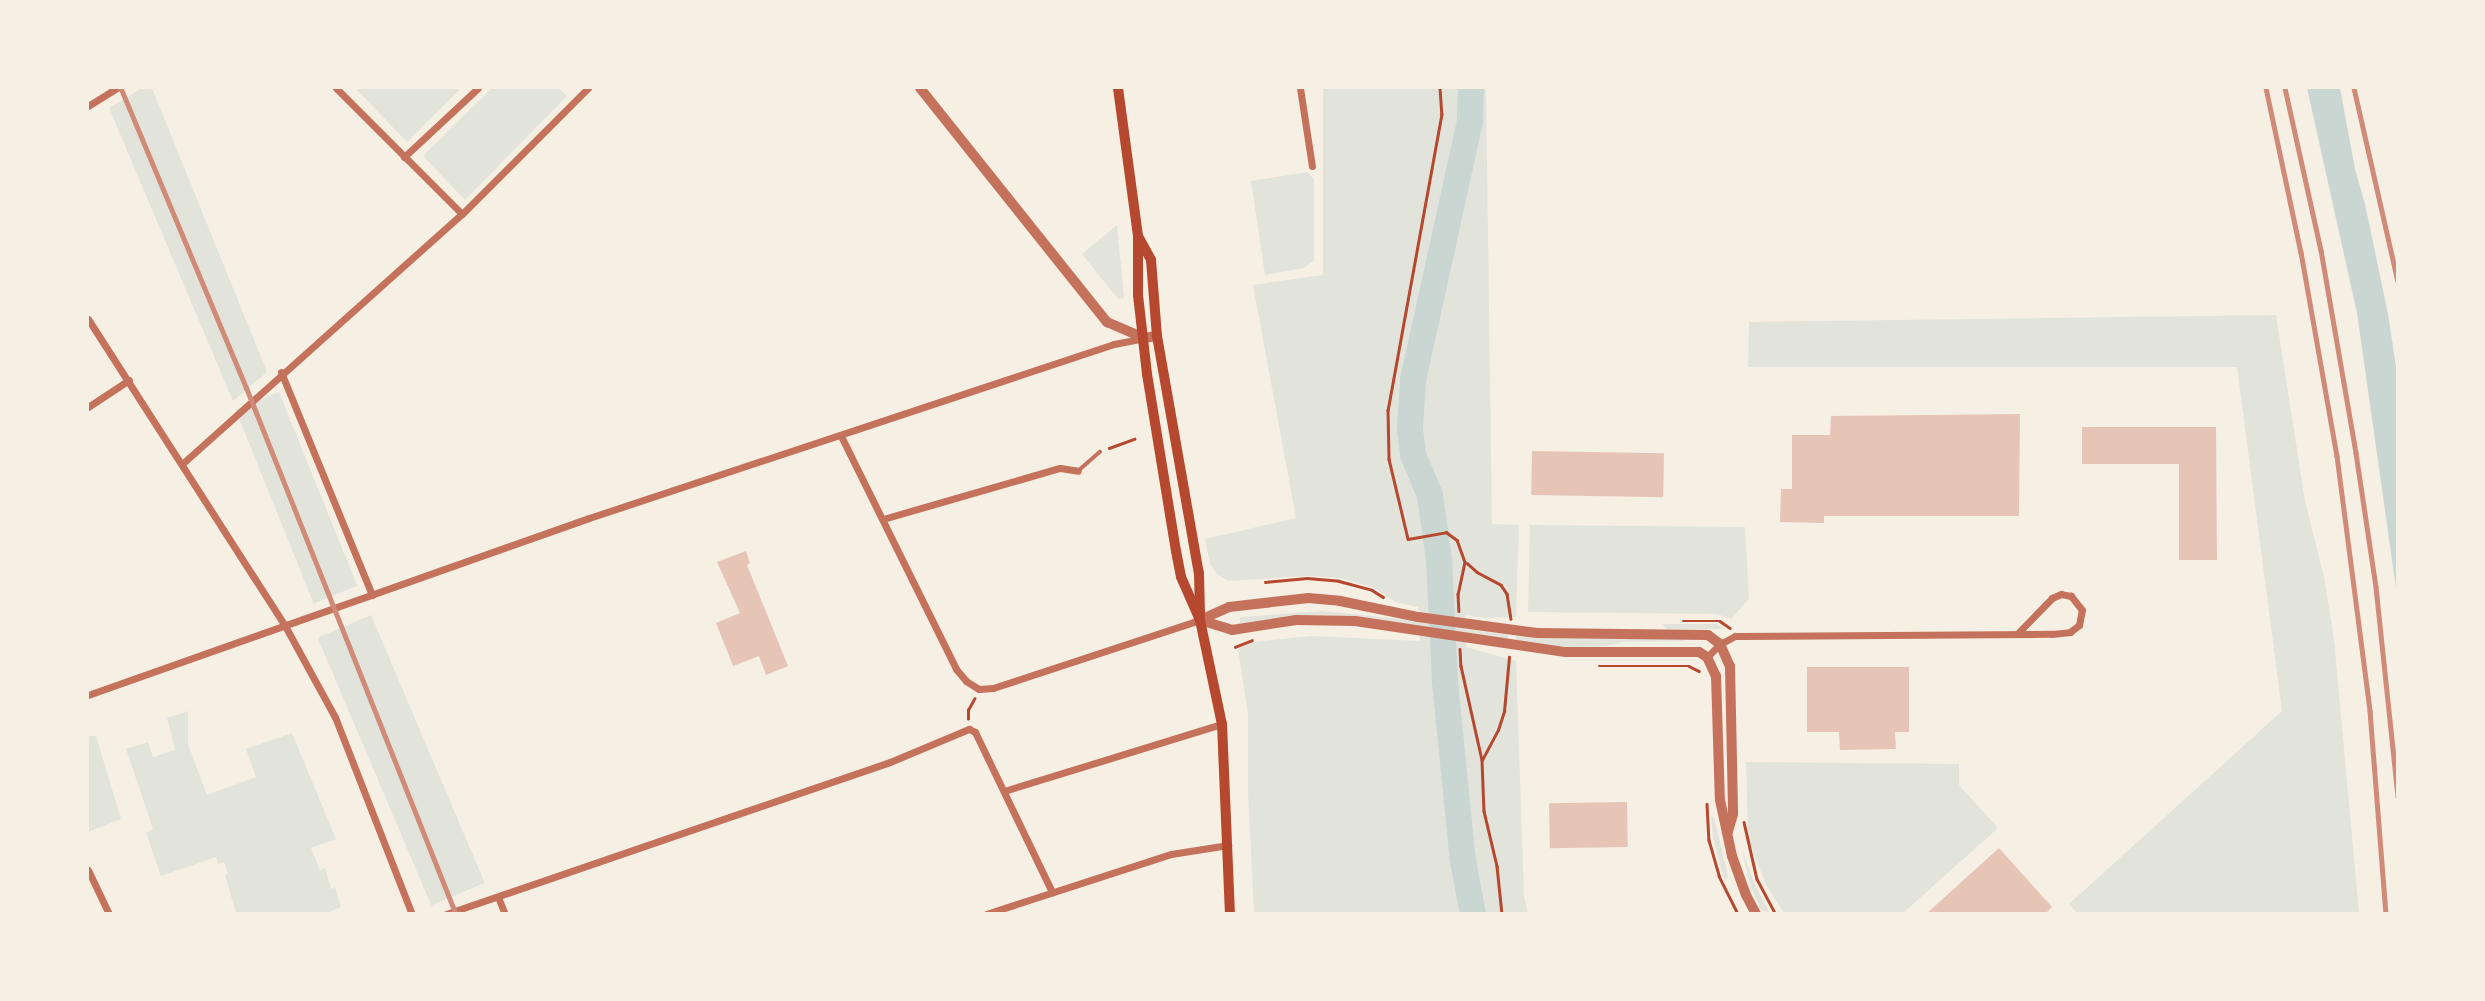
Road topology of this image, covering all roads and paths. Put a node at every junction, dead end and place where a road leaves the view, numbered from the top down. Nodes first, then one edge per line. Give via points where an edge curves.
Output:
1 (117, 88) edge
2 (336, 88) edge
3 (478, 88) edge
4 (573, 88) edge
5 (588, 88) edge
6 (920, 88) edge
7 (1118, 88) edge
8 (1300, 88) edge
9 (1440, 88) edge
10 (581, 95) junction
11 (88, 106) edge
12 (404, 157) junction
13 (1312, 166) dead end
14 (461, 214) junction
15 (1138, 236) junction
16 (88, 319) edge
17 (1157, 336) junction
18 (1144, 338) junction
19 (281, 372) junction
20 (129, 380) junction
21 (88, 407) edge
22 (841, 436) junction
23 (1134, 439) dead end
24 (1100, 452) joint
25 (182, 464) junction
26 (1078, 471) joint
27 (883, 519) junction
28 (1465, 562) junction
29 (1458, 594) dead end
30 (372, 595) junction
31 (1200, 620) junction
32 (1511, 621) dead end
33 (284, 624) junction
34 (2017, 634) junction
35 (1254, 639) dead end
36 (1720, 644) junction
37 (1235, 647) dead end
38 (1510, 654) dead end
39 (1707, 657) junction
40 (1461, 666) dead end
41 (979, 689) junction
42 (88, 695) edge
43 (1222, 724) junction
44 (969, 729) junction
45 (1482, 760) junction
46 (1004, 791) junction
47 (1728, 835) junction
48 (1228, 845) junction
49 (88, 870) edge
50 (1052, 892) junction
51 (498, 897) junction
52 (109, 914) edge
53 (412, 914) edge
54 (446, 914) edge
55 (505, 914) edge
56 (986, 914) edge
57 (1230, 914) edge
58 (1502, 914) edge
59 (1756, 914) edge

1 - 11 street
2 - 12 street
3 - 12 street
4 - 10 street
5 - 10 street
6 - 18 street via 1107,322
7 - 15 main road
8 - 13 street
9 - 28 path via 1442,114 1388,410 1389,459 1408,539 1446,532 1457,540
10 - 14 street
12 - 14 street
14 - 19 street
15 - 17 main road via 1150,260
15 - 18 main road
16 - 20 street
17 - 18 street
17 - 31 main road via 1199,573
18 - 22 street via 1114,344
18 - 31 main road via 1175,551
19 - 25 street
19 - 30 street
20 - 21 street
20 - 25 street
22 - 27 street
22 - 30 street via 589,517
23 - 24 path
24 - 26 lane
25 - 33 street
26 - 27 street via 1060,468
27 - 41 street via 956,669
28 - 29 path
28 - 32 path via 1501,585
30 - 33 street
31 - 36 street via 1229,607 1308,598 1537,634 1696,633
31 - 39 street via 1232,630 1322,619 1566,652 1689,650
31 - 41 street
31 - 43 main road
33 - 42 street
33 - 53 street via 335,717
34 - 34 street via 2070,632 2079,625 2082,610 2071,596 2061,594
34 - 36 street via 1735,636
35 - 37 path
36 - 39 street
36 - 47 street via 1730,666 1733,814
38 - 45 path via 1504,710
39 - 47 street via 1716,676 1720,800
40 - 45 path
41 - 44 path via 968,710
43 - 46 street
43 - 48 main road
44 - 46 street via 975,732
44 - 51 street via 890,762
45 - 58 path via 1484,811
46 - 50 street
47 - 59 street via 1737,874
48 - 50 street via 1171,854
48 - 57 main road
49 - 52 street
50 - 56 street
51 - 54 street
51 - 55 street

